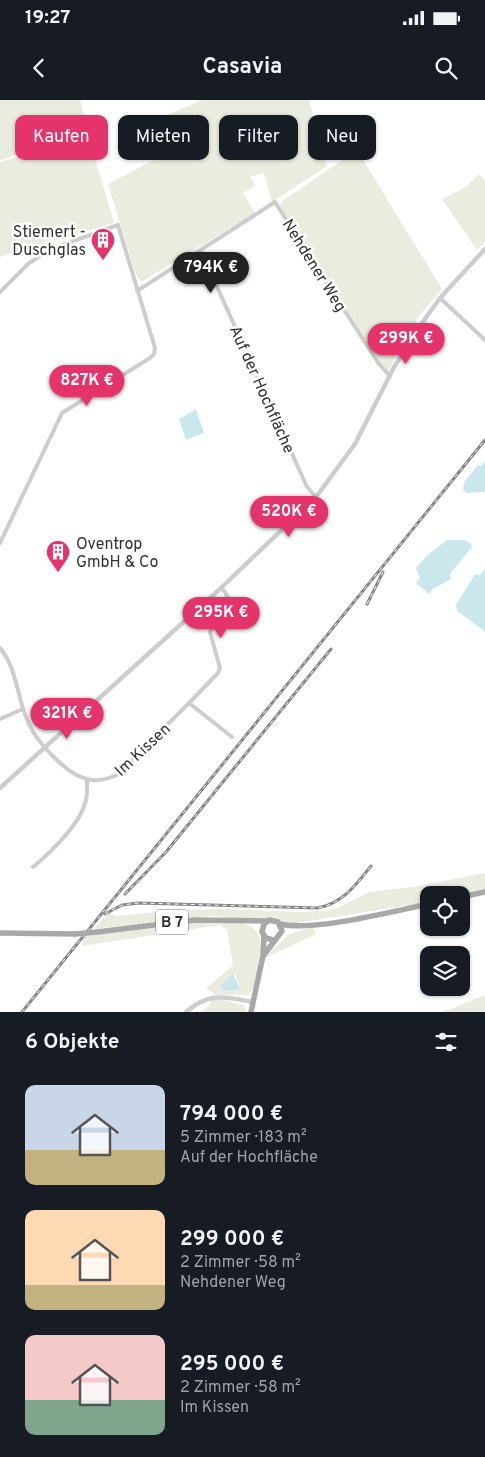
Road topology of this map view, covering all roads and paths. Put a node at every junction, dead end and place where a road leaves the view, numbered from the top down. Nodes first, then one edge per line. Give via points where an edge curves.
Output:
1 (485, 249) edge
2 (201, 251) junction
3 (137, 290) junction
4 (0, 292) edge
5 (440, 298) junction
6 (485, 340) edge
7 (390, 376) junction
8 (316, 498) junction
9 (0, 543) edge
10 (221, 588) junction
11 (0, 648) edge
12 (189, 703) junction
13 (23, 709) junction
14 (0, 719) edge
15 (232, 737) dead end
16 (45, 747) junction
17 (87, 779) junction
18 (0, 788) edge
19 (33, 867) dead end
20 (485, 892) edge
21 (470, 895) edge
22 (420, 906) edge
23 (267, 921) junction
24 (249, 922) junction
25 (280, 924) junction
26 (300, 926) junction
27 (0, 933) edge
28 (263, 934) junction
29 (281, 934) junction
30 (273, 940) junction
31 (263, 956) junction
32 (253, 1002) junction
33 (186, 1012) edge
34 (251, 1012) edge

1 - 5 street
2 - 3 street
2 - 7 street, Nehdener Weg via 275,202 379,364
2 - 8 street, Auf der Hochfläche via 307,487
3 - 4 street via 118,225 48,250 28,264
3 - 9 street via 154,354 63,412
5 - 6 street
5 - 7 street via 406,346
7 - 8 street via 355,444
8 - 10 street
10 - 12 street, Im Kissen via 228,601 222,617 210,632 220,668
10 - 16 street
11 - 13 street via 11,666
12 - 15 street
12 - 17 street, Im Kissen via 117,775 108,779
13 - 14 street
13 - 16 street via 30,728
16 - 17 street via 67,768
16 - 18 street
17 - 19 street via 81,813 49,854
20 - 21 main road
22 - 26 main road, B 7
23 - 24 main road, B 7
23 - 25 main road, B 7 via 274,920
23 - 28 main road via 262,927
24 - 27 main road, B 7, bridge via 195,920 75,934
24 - 28 main road
25 - 26 main road, B 7
25 - 29 main road
26 - 29 main road, B 7
28 - 30 main road
28 - 31 main road
29 - 30 main road, B 7
30 - 31 main road
31 - 32 main road
32 - 33 street via 213,997 200,1001
32 - 34 main road

